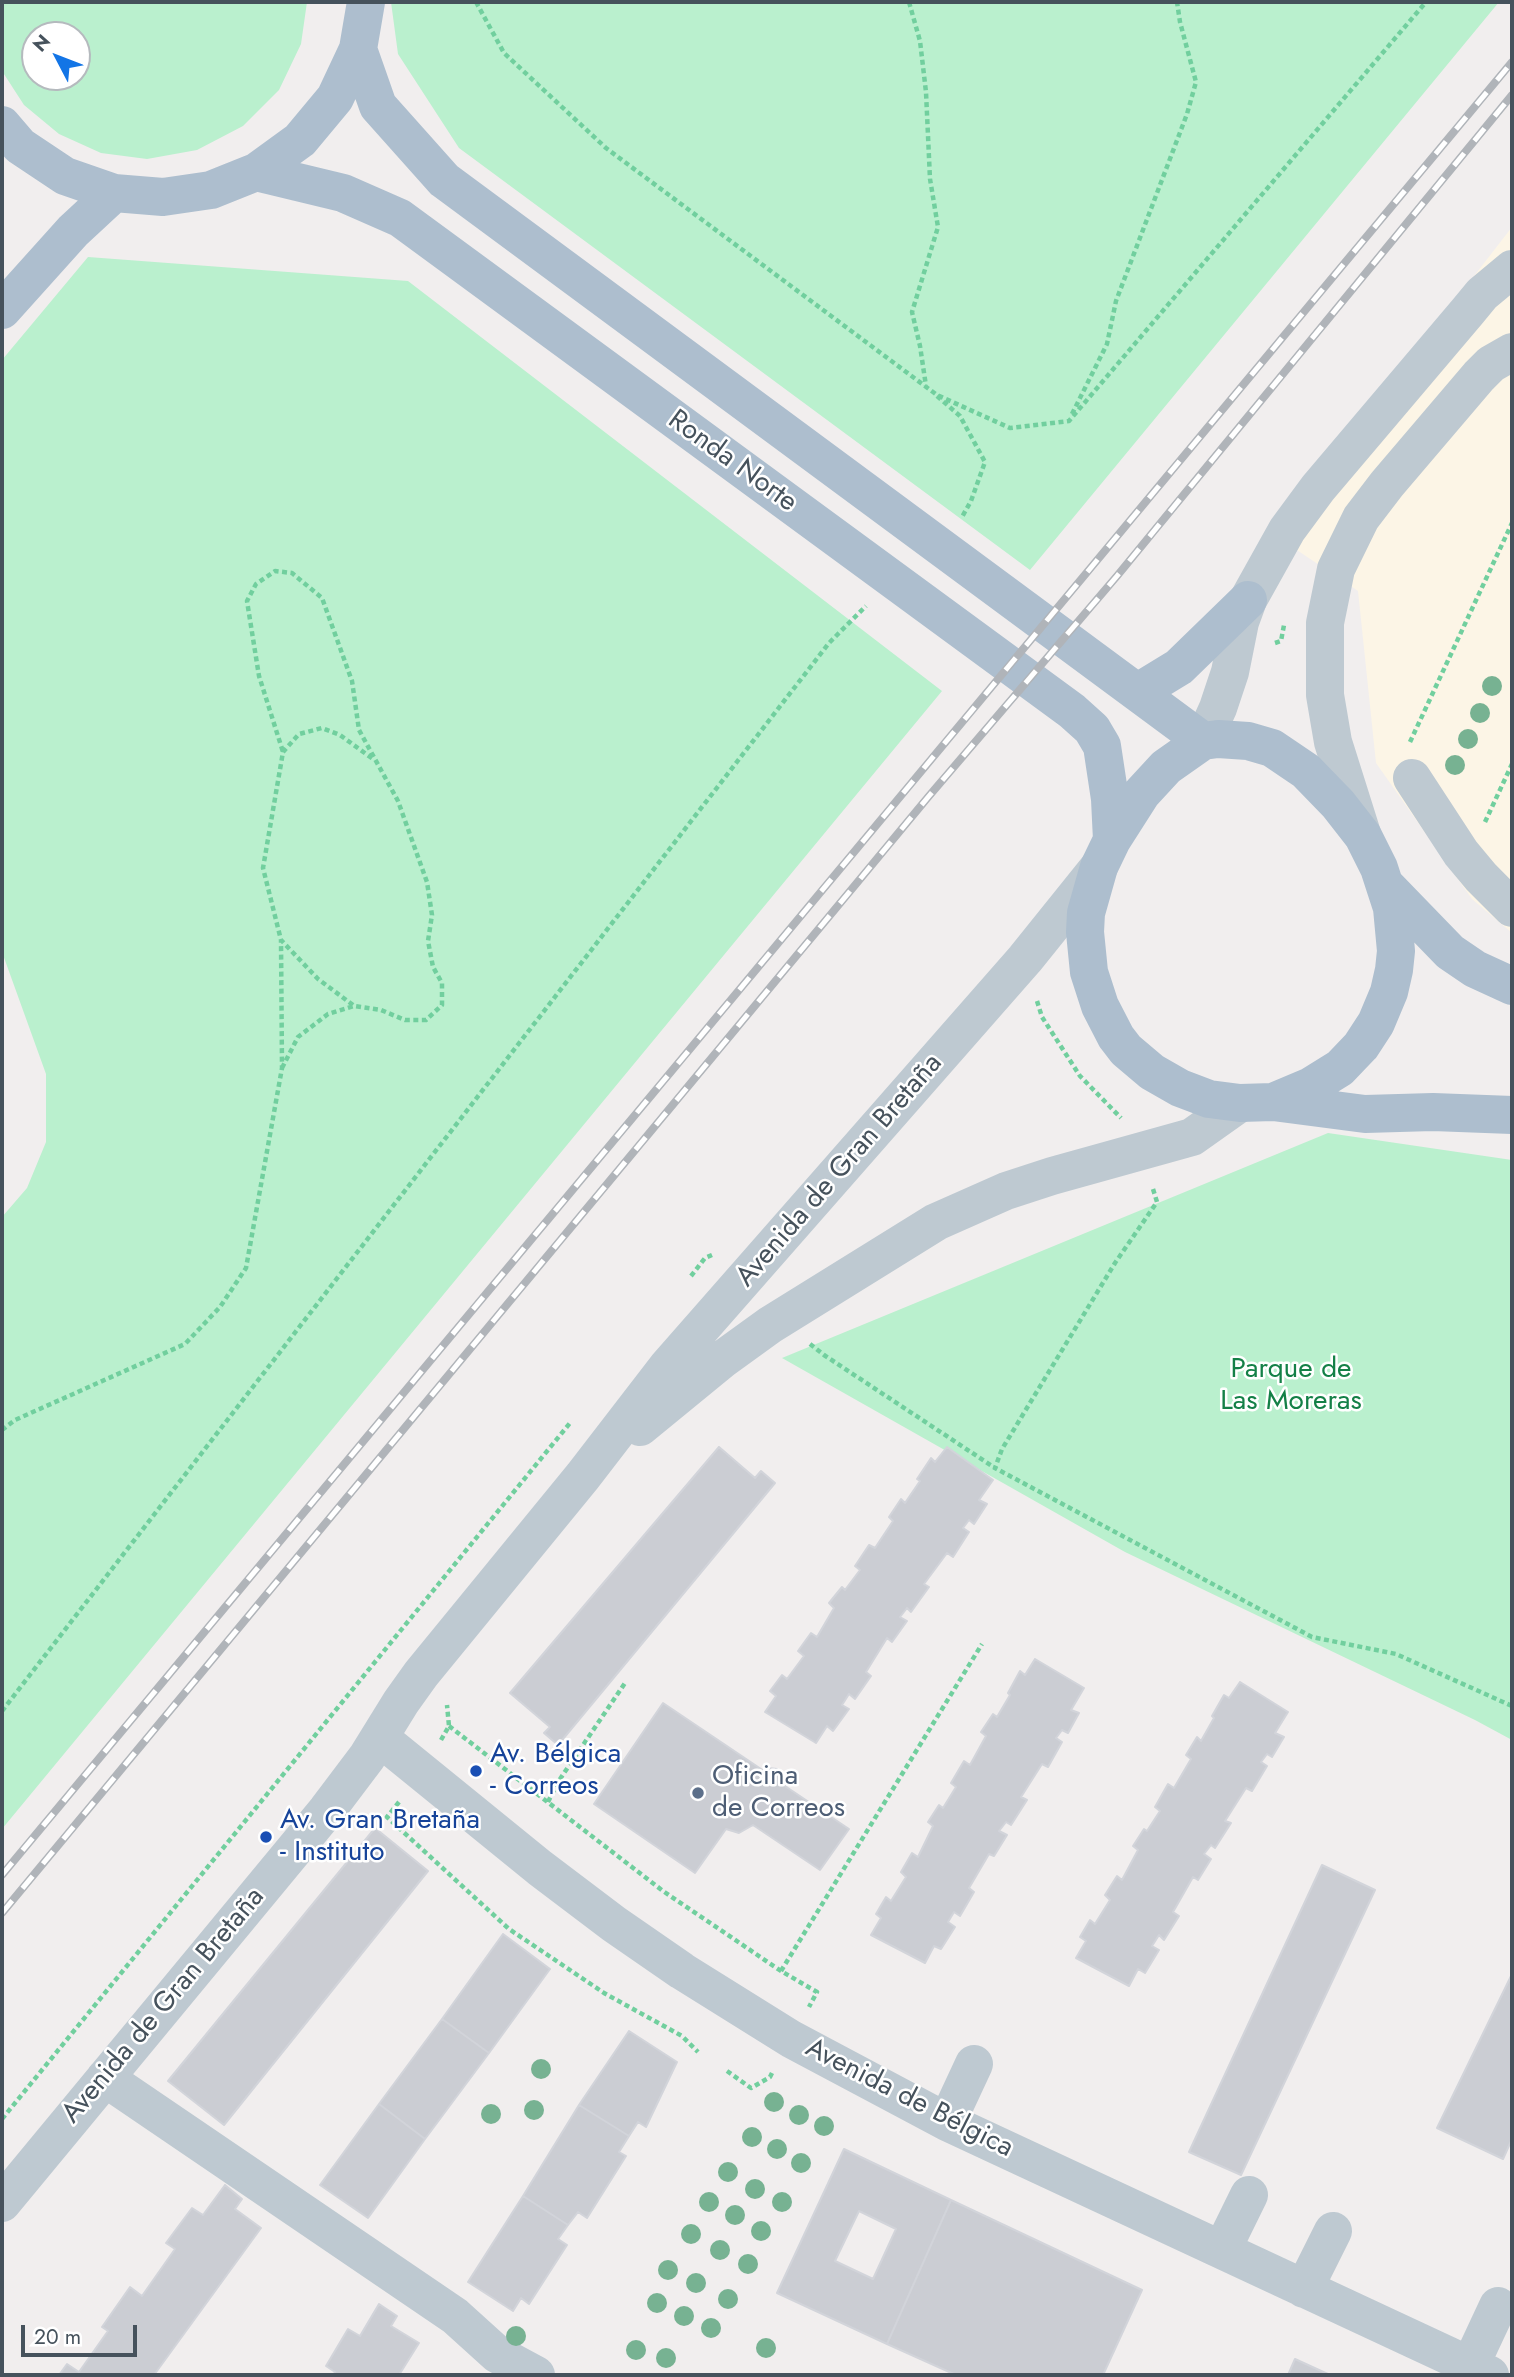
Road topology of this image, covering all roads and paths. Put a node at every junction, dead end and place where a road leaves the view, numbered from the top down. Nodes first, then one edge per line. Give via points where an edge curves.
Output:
1 (366, 2) edge
2 (476, 2) edge
3 (909, 2) edge
4 (1177, 2) edge
5 (1426, 2) edge
6 (358, 49) junction
7 (2, 125) edge
8 (256, 172) junction
9 (114, 193) junction
10 (1512, 269) edge
11 (2, 310) edge
12 (1512, 352) edge
13 (925, 385) junction
14 (1069, 421) junction
15 (1512, 523) edge
16 (944, 548) junction
17 (872, 600) dead end
18 (1248, 600) junction
19 (1138, 692) junction
20 (1203, 741) junction
21 (283, 752) junction
22 (375, 761) junction
23 (1512, 764) edge
24 (1408, 765) joint
25 (1484, 824) dead end
26 (1363, 836) junction
27 (1105, 853) junction
28 (1387, 887) junction
29 (1512, 908) edge
30 (281, 940) junction
31 (1025, 959) junction
32 (1503, 982) edge
33 (354, 1006) junction
34 (282, 1068) junction
35 (1257, 1103) junction
36 (1512, 1115) edge
37 (1142, 1150) junction
38 (2, 1430) edge
39 (583, 1476) junction
40 (982, 1644) dead end
41 (625, 1683) dead end
42 (451, 1693) dead end
43 (1512, 1706) edge
44 (2, 1710) edge
45 (449, 1726) junction
46 (380, 1738) junction
47 (440, 1742) dead end
48 (548, 1802) junction
49 (399, 1803) dead end
50 (698, 2052) dead end
51 (974, 2064) dead end
52 (727, 2071) dead end
53 (770, 2077) dead end
54 (105, 2078) junction
55 (947, 2122) junction
56 (1249, 2195) dead end
57 (2, 2203) edge
58 (1333, 2231) dead end
59 (1222, 2250) junction
60 (1304, 2289) junction
61 (1498, 2306) dead end
62 (1480, 2370) edge
63 (536, 2375) edge

1 - 6 main road, Ronda Norte
2 - 13 path via 503,53 606,149
3 - 13 path via 926,92 930,179 938,227 912,312
4 - 14 path via 1196,82 1116,301 1107,344
5 - 14 path
6 - 8 main road, Ronda Norte via 335,98 300,140
6 - 16 main road, Ronda Norte via 378,106 444,180
7 - 9 main road, Ronda Norte via 20,146 65,176
8 - 9 main road, Ronda Norte via 211,190 163,197
8 - 27 main road, Ronda Norte via 343,193 400,218 1072,711 1102,746 1110,799
9 - 11 main road
10 - 18 street via 1482,294 1324,481 1287,530
12 - 26 street via 1479,376 1387,484 1361,518 1336,569 1325,623 1325,695 1333,742
13 - 14 path via 937,395 1010,428
13 - 16 path via 960,416 985,462 971,500
15 - 24 path
16 - 19 main road, Ronda Norte
17 - 44 path via 829,643
18 - 19 main road via 1179,667
18 - 20 street via 1230,672
19 - 20 main road, Ronda Norte
20 - 26 main road via 1248,741 1282,754 1324,788
20 - 27 main road via 1153,781
21 - 22 path via 299,734 322,728 340,735
21 - 22 path via 259,676 247,601 257,584 275,570 292,573 322,598 352,681 359,730
21 - 30 path via 263,868
22 - 33 path via 398,801 427,882 432,915 428,941 442,984 442,1005 426,1020 405,1020 382,1010
23 - 25 path
24 - 29 street via 1461,853
26 - 28 main road
27 - 31 street, Avenida de Gran Bretaña
27 - 35 main road via 1089,896 1085,932 1093,989 1108,1022 1126,1050 1167,1081 1194,1094
28 - 32 main road via 1450,952
28 - 35 main road via 1396,951 1389,992 1376,1024 1340,1068 1311,1086
30 - 33 path via 318,979
30 - 34 path
31 - 37 path via 1042,1017 1080,1076 1119,1116
31 - 39 street, Avenida de Gran Bretaña via 667,1367
33 - 34 path via 328,1014 298,1037
34 - 38 path via 246,1268 220,1307 185,1344 15,1420
35 - 36 main road via 1365,1114
35 - 37 street, Avenida de Gran Bretaña via 1192,1136
37 - 39 street, Avenida de Gran Bretaña via 1006,1191 910,1237 746,1342
37 - 43 path via 1157,1202 1115,1264 995,1468 1312,1637 1396,1654
39 - 46 street, Avenida de Gran Bretaña via 421,1674
40 - 48 path via 781,1971 663,1891
41 - 48 path
42 - 45 path
45 - 47 path
45 - 48 path
46 - 54 street, Avenida de Gran Bretaña via 327,1810
46 - 55 street, Avenida de Bélgica via 540,1868 654,1953 791,2039
49 - 50 path via 387,1817 509,1929 604,1993 682,2036
51 - 55 street
52 - 53 path via 751,2088
54 - 57 street, Avenida de Gran Bretaña
54 - 63 street via 455,2316 497,2354
55 - 59 street, Avenida de Bélgica
56 - 59 street
58 - 60 street
59 - 60 street, Avenida de Bélgica
60 - 62 street, Avenida de Bélgica
61 - 62 street

